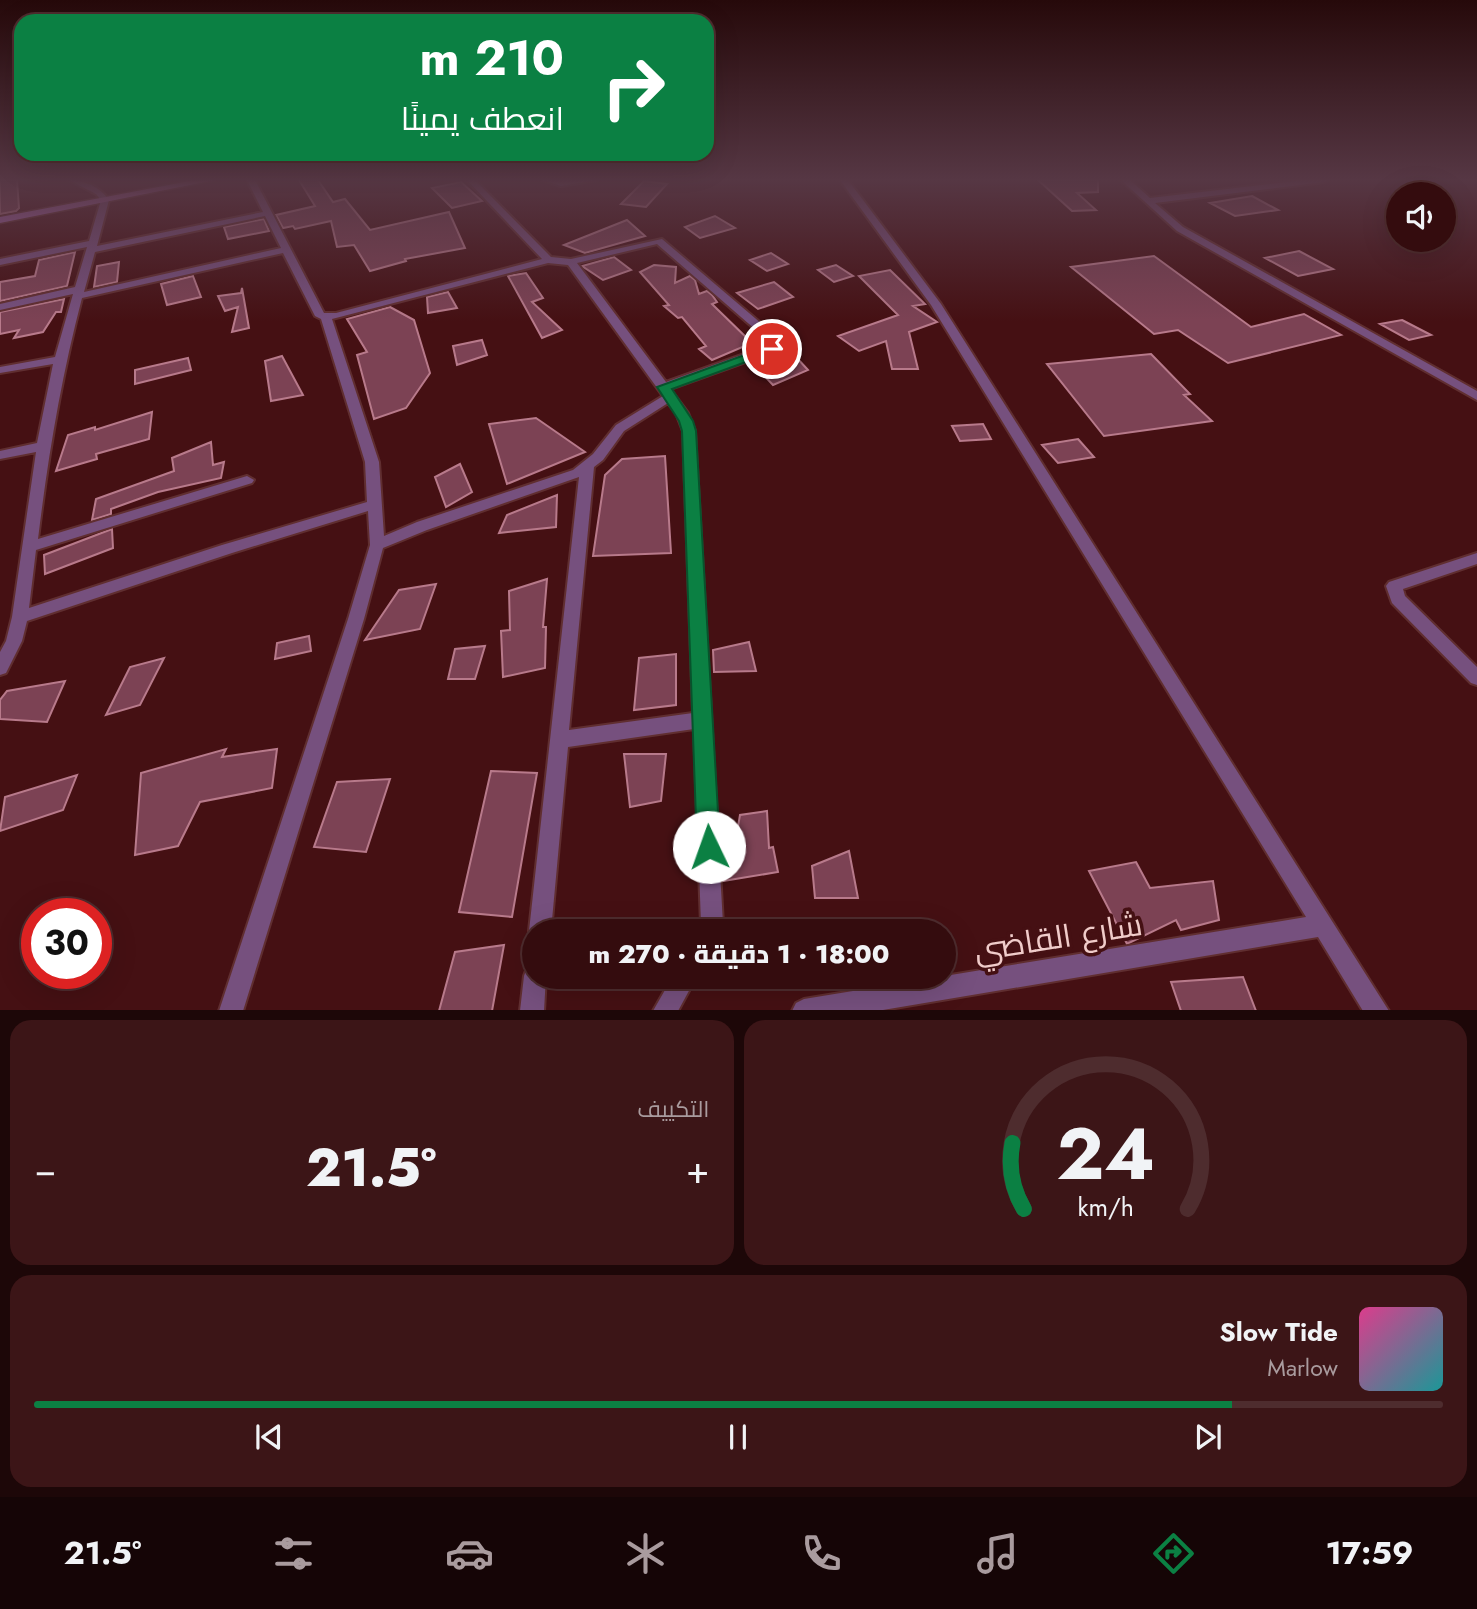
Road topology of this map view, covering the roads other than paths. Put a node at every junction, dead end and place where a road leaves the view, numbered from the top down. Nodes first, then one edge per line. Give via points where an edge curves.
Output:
1 (97, 227) edge
2 (193, 227) edge
3 (276, 227) edge
4 (516, 227) edge
5 (879, 227) edge
6 (1178, 227) edge
7 (91, 246) junction
8 (287, 249) junction
9 (548, 260) junction
10 (0, 262) edge
11 (570, 262) junction
12 (80, 292) junction
13 (0, 307) edge
14 (327, 317) junction
15 (60, 359) junction
16 (0, 370) edge
17 (668, 392) junction
18 (1477, 397) edge
19 (43, 446) junction
20 (0, 455) edge
21 (587, 467) junction
22 (247, 480) dead end
23 (372, 505) junction
24 (377, 545) junction
25 (31, 546) junction
26 (1477, 558) edge
27 (20, 617) junction
28 (0, 668) edge
29 (1477, 678) edge
30 (703, 720) junction
31 (559, 740) junction
32 (541, 919) edge
33 (712, 919) edge
34 (1322, 925) junction
35 (534, 989) edge
36 (678, 989) edge
37 (230, 1010) edge
38 (532, 1010) edge
39 (665, 1010) edge
40 (804, 1010) edge
41 (1377, 1010) edge

1 - 7 street
2 - 7 street
3 - 8 street
4 - 9 street
5 - 34 street via 936,304
6 - 18 street
7 - 10 street
7 - 12 street
8 - 12 street
8 - 14 street via 317,313
9 - 11 street
9 - 14 street
11 - 17 street
11 - 17 street via 659,241 779,344
12 - 13 street
12 - 15 street
14 - 23 street via 372,462
15 - 16 street
15 - 19 street
17 - 21 street via 620,428
17 - 30 street via 689,431
19 - 20 street
19 - 25 street
21 - 24 street
21 - 31 street
22 - 25 street
23 - 24 street
23 - 27 street
24 - 37 street
25 - 27 street
26 - 29 street via 1394,586 1398,599
27 - 28 street
30 - 31 street
30 - 33 street
31 - 32 street
34 - 40 street, شارع القاضي
34 - 41 street
35 - 38 street
36 - 39 street

